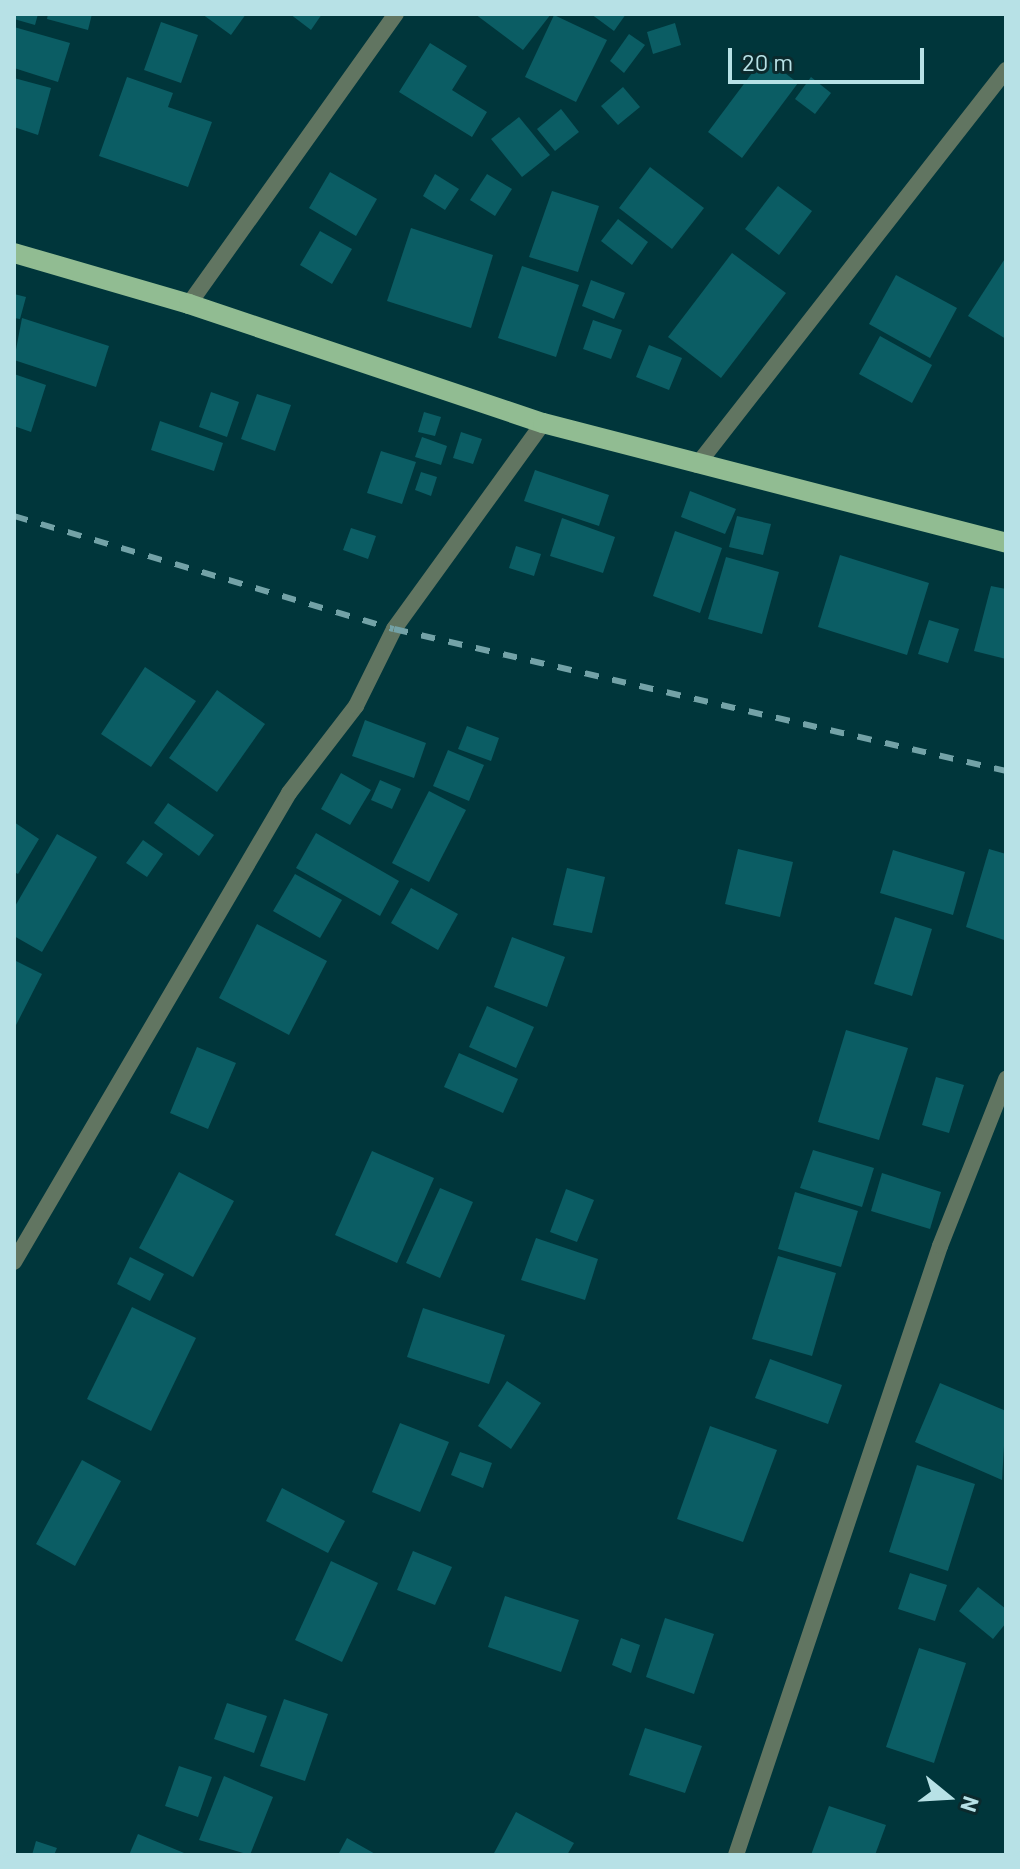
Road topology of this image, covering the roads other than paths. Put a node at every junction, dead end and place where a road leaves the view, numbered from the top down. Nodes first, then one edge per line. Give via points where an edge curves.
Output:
1 (396, 14) edge
2 (1006, 70) edge
3 (14, 253) edge
4 (189, 304) junction
5 (543, 423) junction
6 (697, 465) junction
7 (1006, 543) edge
8 (1006, 1079) edge
9 (14, 1262) edge
10 (736, 1855) edge

1 - 4 street
2 - 6 street
3 - 4 main road
4 - 5 main road
5 - 6 main road
5 - 9 street via 394,629 356,706 289,793
6 - 7 main road
8 - 10 street via 940,1246

